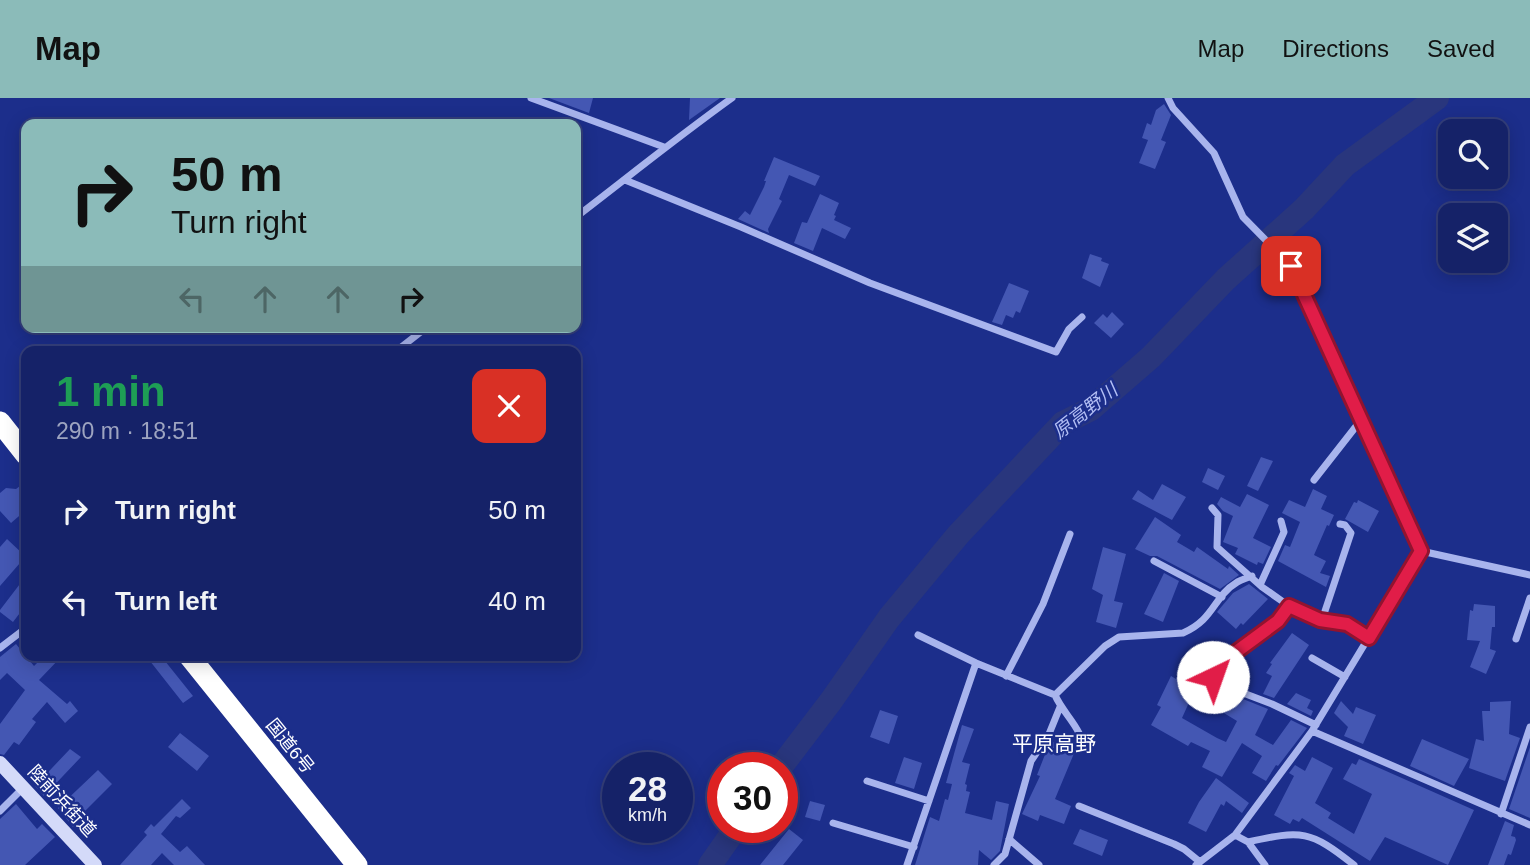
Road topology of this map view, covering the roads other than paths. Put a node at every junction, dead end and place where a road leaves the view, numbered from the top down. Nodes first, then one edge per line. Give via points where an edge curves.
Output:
1 (531, 98) edge
2 (732, 98) edge
3 (1168, 98) edge
4 (664, 147) junction
5 (625, 180) junction
6 (581, 213) edge
7 (1082, 317) dead end
8 (420, 333) edge
9 (403, 346) edge
10 (1361, 420) junction
11 (0, 422) edge
12 (21, 449) edge
13 (1314, 480) dead end
14 (1212, 508) dead end
15 (1281, 521) dead end
16 (1340, 524) dead end
17 (1070, 534) dead end
18 (1421, 551) junction
19 (1154, 561) dead end
20 (1530, 575) edge
21 (1252, 576) junction
22 (1260, 585) junction
23 (1222, 597) junction
24 (1530, 598) edge
25 (1289, 606) junction
26 (1322, 620) junction
27 (21, 632) edge
28 (918, 635) dead end
29 (1369, 638) junction
30 (1516, 639) dead end
31 (0, 648) edge
32 (1312, 658) dead end
33 (192, 661) edge
34 (976, 663) junction
35 (1006, 676) junction
36 (1345, 677) junction
37 (1055, 695) junction
38 (1060, 707) junction
39 (1530, 727) edge
40 (1314, 728) junction
41 (1079, 733) dead end
42 (0, 763) edge
43 (867, 781) dead end
44 (23, 788) junction
45 (929, 801) junction
46 (1079, 806) dead end
47 (0, 811) edge
48 (1501, 814) junction
49 (833, 823) dead end
50 (1530, 825) edge
51 (1235, 835) junction
52 (1009, 839) junction
53 (1248, 842) junction
54 (914, 846) junction
55 (1198, 864) edge
56 (95, 865) edge
57 (356, 865) edge
58 (907, 865) edge
59 (994, 865) edge
60 (1039, 865) edge
61 (1265, 865) edge
62 (1354, 865) edge

1 - 4 street
2 - 4 street
3 - 10 street via 1214,153 1243,217 1291,266
4 - 5 street
5 - 6 street
5 - 7 street via 870,284 1056,352
8 - 9 street
10 - 13 street
10 - 18 street
11 - 12 highway
14 - 21 street via 1218,515 1217,547
15 - 22 street via 1284,532
16 - 26 street via 1351,533
17 - 35 street via 1043,604
18 - 20 street
18 - 29 street
19 - 23 street
21 - 22 street
21 - 23 street via 1235,583
22 - 25 street
23 - 37 street via 1203,621 1183,633 1119,637
24 - 30 street
25 - 26 street
25 - 40 street via 1278,621 1213,669 1213,677
26 - 29 street via 1347,624
27 - 31 street
28 - 34 street
29 - 36 street
32 - 36 street
33 - 57 highway, 国道6号
34 - 35 street
34 - 45 street
35 - 37 street
36 - 40 street
37 - 38 street
38 - 41 street
38 - 52 street via 1031,761
39 - 48 street
40 - 48 street
40 - 51 street
42 - 44 street, 陸前浜街道
43 - 45 street
44 - 47 street
44 - 56 street, 陸前浜街道
45 - 54 street
46 - 55 street via 1174,844
48 - 50 street
49 - 54 street
51 - 53 street
51 - 55 street
52 - 59 street via 1005,854
52 - 60 street
53 - 61 street
53 - 62 street via 1298,833 1320,839
54 - 58 street

